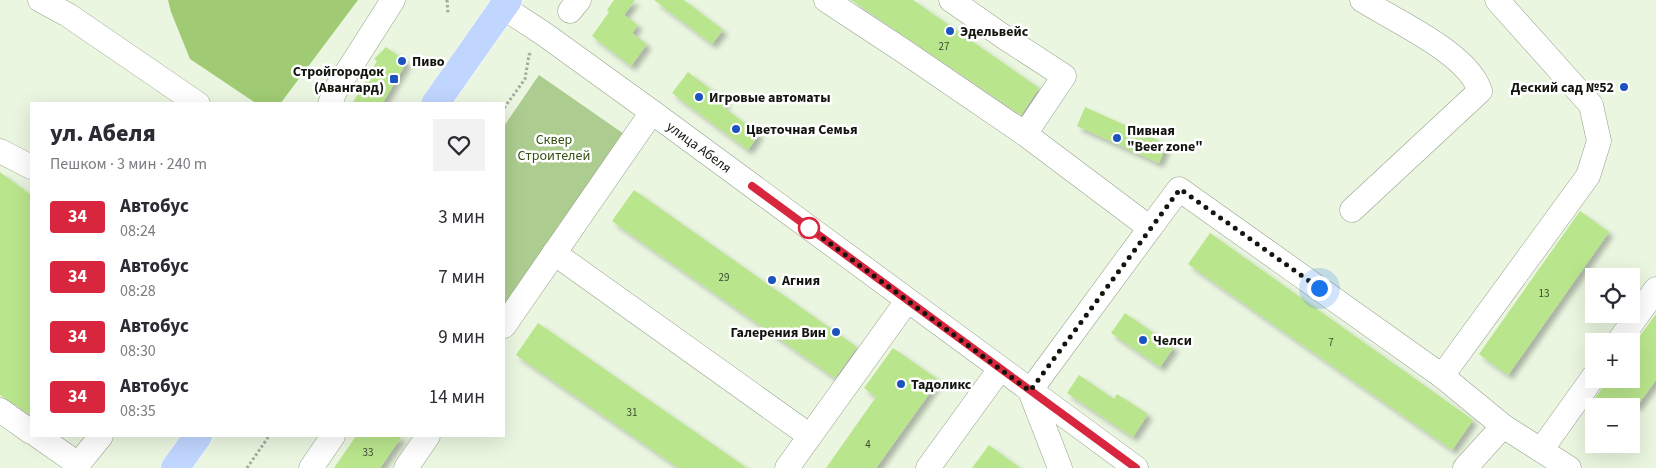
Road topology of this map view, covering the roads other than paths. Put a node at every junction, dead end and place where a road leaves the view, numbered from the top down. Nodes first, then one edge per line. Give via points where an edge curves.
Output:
1 (40, 0) edge
2 (393, 0) edge
3 (826, 0) edge
4 (951, 0) edge
5 (1362, 0) edge
6 (1497, 0) edge
7 (505, 4) edge
8 (195, 102) edge
9 (331, 102) edge
10 (436, 102) edge
11 (652, 112) junction
12 (1025, 134) junction
13 (0, 151) edge
14 (30, 166) edge
15 (1352, 210) dead end
16 (1150, 228) junction
17 (554, 253) junction
18 (1656, 289) edge
19 (907, 300) junction
20 (505, 325) edge
21 (1625, 333) edge
22 (1000, 369) junction
23 (1442, 376) junction
24 (1585, 388) edge
25 (1030, 391) junction
26 (0, 410) edge
27 (1503, 426) junction
28 (30, 431) edge
29 (810, 436) junction
30 (39, 437) edge
31 (100, 437) edge
32 (197, 437) edge
33 (332, 437) edge
34 (427, 437) edge
35 (1541, 450) junction
36 (77, 466) edge
37 (175, 468) edge
38 (311, 468) edge
39 (406, 468) edge
40 (787, 468) edge
41 (928, 468) edge
42 (1060, 468) edge
43 (1136, 468) edge
44 (1465, 468) edge
45 (1569, 468) edge

1 - 8 street via 68,15
2 - 9 street
3 - 12 street
4 - 12 street via 1064,76
5 - 15 street via 1460,62 1477,82 1480,91
6 - 23 street via 1590,105 1599,142 1588,176
7 - 10 main road
7 - 11 street, улица Абеля
11 - 17 street
11 - 19 street, улица Абеля
12 - 16 street
13 - 14 street
16 - 23 street via 1180,189
16 - 25 street
17 - 20 street
17 - 29 street
18 - 21 street
19 - 22 street, улица Абеля
19 - 29 street
22 - 25 street, улица Абеля
22 - 41 street
23 - 27 street
24 - 35 street
25 - 42 street
25 - 43 street, улица Абеля
26 - 28 street
27 - 35 street
27 - 44 street
29 - 40 street
30 - 36 street
31 - 36 street
32 - 37 main road
33 - 38 street
34 - 39 street
35 - 45 street

